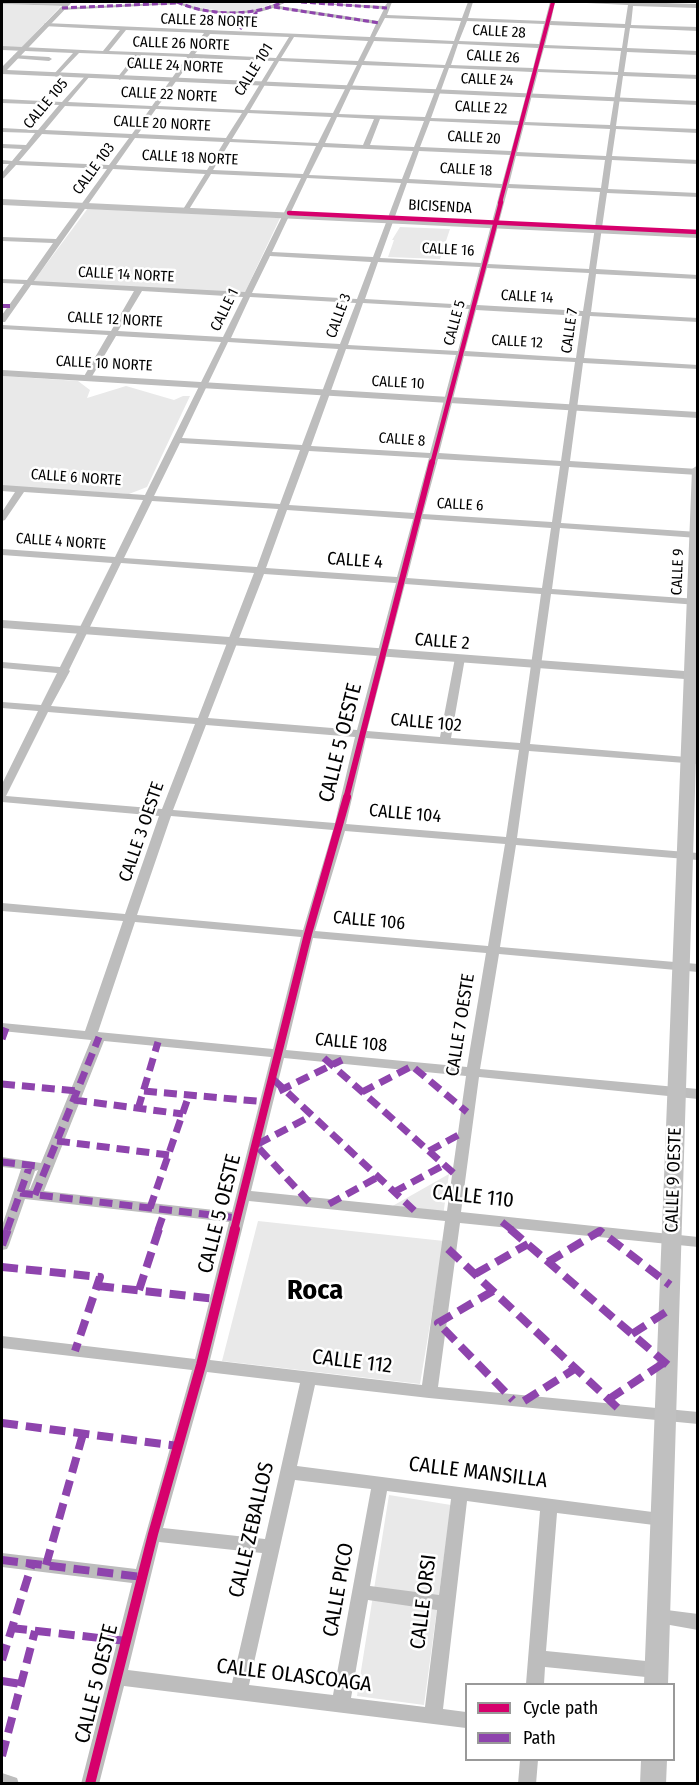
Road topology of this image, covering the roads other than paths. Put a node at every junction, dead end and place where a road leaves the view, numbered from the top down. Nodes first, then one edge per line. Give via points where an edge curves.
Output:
1 (2, 2) edge
2 (177, 2) edge
3 (283, 2) edge
4 (301, 2) edge
5 (471, 2) edge
6 (553, 2) edge
7 (569, 2) edge
8 (631, 3) edge
9 (66, 5) edge
10 (389, 5) edge
11 (698, 6) edge
12 (274, 7) junction
13 (258, 11) junction
14 (381, 19) junction
15 (464, 20) junction
16 (547, 23) junction
17 (45, 26) junction
18 (627, 26) junction
19 (124, 29) junction
20 (240, 29) dead end
21 (698, 29) edge
22 (208, 32) junction
23 (292, 36) junction
24 (372, 39) junction
25 (456, 42) junction
26 (541, 46) junction
27 (2, 48) edge
28 (22, 49) junction
29 (624, 49) junction
30 (77, 52) junction
31 (104, 53) junction
32 (698, 53) edge
33 (139, 54) junction
34 (190, 56) junction
35 (15, 57) junction
36 (70, 59) junction
37 (80, 60) dead end
38 (277, 60) junction
39 (122, 62) dead end
40 (132, 62) junction
41 (143, 63) dead end
42 (360, 63) junction
43 (174, 64) dead end
44 (184, 64) junction
45 (445, 67) junction
46 (535, 71) junction
47 (2, 72) edge
48 (620, 74) junction
49 (56, 75) junction
50 (87, 76) junction
51 (698, 77) edge
52 (120, 78) junction
53 (174, 80) junction
54 (261, 84) junction
55 (347, 88) junction
56 (437, 91) junction
57 (528, 95) junction
58 (617, 99) junction
59 (2, 101) edge
60 (698, 102) edge
61 (62, 104) junction
62 (153, 108) junction
63 (245, 112) junction
64 (335, 115) junction
65 (378, 117) junction
66 (427, 119) junction
67 (520, 123) junction
68 (613, 128) junction
69 (2, 130) edge
70 (698, 131) edge
71 (40, 132) junction
72 (133, 136) junction
73 (226, 141) junction
74 (321, 144) junction
75 (2, 146) edge
76 (366, 146) junction
77 (27, 147) junction
78 (417, 149) junction
79 (514, 153) junction
80 (608, 157) junction
81 (2, 162) edge
82 (698, 162) edge
83 (14, 163) junction
84 (111, 168) junction
85 (208, 172) junction
86 (2, 177) edge
87 (305, 177) junction
88 (405, 181) junction
89 (503, 186) junction
90 (604, 190) junction
91 (698, 195) edge
92 (2, 200) edge
93 (85, 204) junction
94 (186, 209) junction
95 (289, 215) junction
96 (391, 220) junction
97 (494, 224) junction
98 (598, 229) junction
99 (698, 233) edge
100 (2, 239) edge
101 (58, 241) junction
102 (269, 254) junction
103 (375, 260) junction
104 (483, 266) junction
105 (592, 271) junction
106 (698, 277) edge
107 (2, 281) edge
108 (29, 282) junction
109 (139, 289) junction
110 (248, 296) junction
111 (358, 302) junction
112 (474, 308) junction
113 (586, 314) junction
114 (2, 320) edge
115 (698, 320) edge
116 (2, 327) edge
117 (113, 334) junction
118 (226, 340) junction
119 (343, 345) junction
120 (462, 352) junction
121 (579, 359) junction
122 (698, 367) edge
123 (2, 373) edge
124 (87, 378) junction
125 (204, 386) junction
126 (324, 393) junction
127 (449, 400) junction
128 (573, 407) junction
129 (698, 415) edge
130 (177, 440) junction
131 (304, 447) junction
132 (435, 456) junction
133 (564, 464) junction
134 (697, 471) edge
135 (2, 488) edge
136 (21, 490) junction
137 (149, 498) junction
138 (282, 506) junction
139 (419, 516) junction
140 (2, 518) edge
141 (556, 524) junction
142 (697, 535) edge
143 (2, 552) edge
144 (117, 561) junction
145 (260, 572) junction
146 (402, 581) junction
147 (546, 591) junction
148 (695, 602) edge
149 (2, 624) edge
150 (83, 630) junction
151 (233, 641) junction
152 (383, 652) junction
153 (460, 658) junction
154 (536, 664) junction
155 (2, 665) edge
156 (64, 671) junction
157 (694, 675) edge
158 (2, 705) edge
159 (45, 708) junction
160 (202, 721) junction
161 (361, 734) junction
162 (445, 741) junction
163 (523, 747) junction
164 (693, 761) edge
165 (2, 794) edge
166 (2, 799) edge
167 (166, 813) junction
168 (340, 827) junction
169 (511, 841) junction
170 (691, 856) edge
171 (2, 907) edge
172 (132, 919) junction
173 (308, 934) junction
174 (493, 950) junction
175 (690, 967) edge
176 (2, 1027) edge
177 (95, 1036) junction
178 (279, 1054) junction
179 (473, 1072) junction
180 (687, 1093) edge
181 (2, 1162) edge
182 (30, 1165) junction
183 (46, 1167) junction
184 (28, 1194) junction
185 (244, 1195) junction
186 (453, 1217) junction
187 (238, 1218) junction
188 (672, 1239) junction
189 (698, 1242) edge
190 (2, 1245) edge
191 (2, 1342) edge
192 (201, 1365) junction
193 (309, 1378) junction
194 (429, 1392) junction
195 (666, 1415) junction
196 (698, 1418) edge
197 (288, 1472) junction
198 (380, 1484) junction
199 (460, 1494) junction
200 (549, 1505) junction
201 (662, 1519) junction
202 (153, 1534) junction
203 (272, 1547) junction
204 (2, 1560) edge
205 (142, 1577) junction
206 (361, 1592) junction
207 (446, 1604) junction
208 (658, 1617) junction
209 (698, 1622) edge
210 (537, 1658) junction
211 (117, 1677) junction
212 (656, 1677) edge
213 (535, 1683) edge
214 (239, 1692) junction
215 (341, 1704) junction
216 (433, 1716) junction
217 (465, 1720) edge
218 (529, 1761) edge
219 (654, 1761) edge
220 (2, 1782) edge
221 (10, 1784) edge
222 (90, 1784) edge
223 (527, 1784) edge
224 (653, 1784) edge

1 - 9 street
2 - 9 street
2 - 13 street via 214,11
3 - 12 street
4 - 10 street
5 - 15 street, CALLE 3
6 - 16 street, CALLE 5
7 - 8 street
8 - 11 street
8 - 18 street, CALLE 7
9 - 17 street
10 - 14 street, CALLE 1
12 - 13 street
12 - 14 street
13 - 20 street
14 - 15 street
14 - 24 street, CALLE 1
15 - 16 street
15 - 25 street, CALLE 3
16 - 18 street
16 - 26 street, CALLE 5
17 - 19 street, CALLE 28 NORTE
17 - 28 street
18 - 21 street
18 - 29 street, CALLE 7
19 - 22 street, CALLE 28 NORTE
19 - 31 street
22 - 23 street, CALLE 28 NORTE
22 - 34 street, CALLE 103
23 - 24 street, CALLE 28 NORTE
23 - 38 street, CALLE 101
24 - 25 street, CALLE 28
24 - 42 street, CALLE 1
25 - 26 street, CALLE 28
25 - 45 street, CALLE 3
26 - 29 street, CALLE 28
26 - 46 street, CALLE 5
27 - 28 street, CALLE 26 NORTE
28 - 30 street, CALLE 26 NORTE
28 - 35 street
29 - 32 street, CALLE 28
29 - 48 street, CALLE 7
30 - 31 street, CALLE 26 NORTE
30 - 36 street
31 - 33 street, CALLE 26 NORTE
33 - 34 street, CALLE 26 NORTE
33 - 40 street
34 - 38 street, CALLE 26 NORTE
34 - 44 street, CALLE 103
35 - 36 street
35 - 47 street
36 - 37 street
36 - 49 street
38 - 42 street, CALLE 26 NORTE
38 - 54 street, CALLE 101
39 - 40 street
40 - 41 street
40 - 52 street
42 - 45 street, CALLE 26
42 - 55 street, CALLE 1
43 - 44 street
44 - 53 street, CALLE 103
45 - 46 street, CALLE 26
45 - 56 street, CALLE 3
46 - 48 street, CALLE 26
46 - 57 street, CALLE 5
47 - 49 street, CALLE 24 NORTE
48 - 51 street, CALLE 26
48 - 58 street, CALLE 7
49 - 50 street, CALLE 24 NORTE
50 - 52 street, CALLE 24 NORTE
50 - 61 street, CALLE 105
52 - 53 street, CALLE 24 NORTE
53 - 54 street, CALLE 24 NORTE
53 - 62 street, CALLE 103
54 - 55 street, CALLE 24 NORTE
54 - 63 street, CALLE 101
55 - 56 street, CALLE 24
55 - 64 street, CALLE 1
56 - 57 street, CALLE 24
56 - 66 street, CALLE 3
57 - 58 street, CALLE 24
57 - 67 street, CALLE 5
58 - 60 street, CALLE 24
58 - 68 street, CALLE 7
59 - 61 street, CALLE 22 NORTE
61 - 62 street, CALLE 22 NORTE
61 - 71 street, CALLE 105
62 - 63 street, CALLE 22 NORTE
62 - 72 street, CALLE 103
63 - 64 street, CALLE 22 NORTE
63 - 73 street, CALLE 101
64 - 65 street, CALLE 22
64 - 74 street, CALLE 1
65 - 66 street, CALLE 22
65 - 76 street
66 - 67 street, CALLE 22
66 - 78 street, CALLE 3
67 - 68 street, CALLE 22
67 - 79 street, CALLE 5
68 - 70 street, CALLE 22
68 - 80 street, CALLE 7
69 - 71 street, CALLE 20 NORTE
71 - 72 street, CALLE 20 NORTE
71 - 77 street, CALLE 105
72 - 73 street, CALLE 20 NORTE
72 - 84 street, CALLE 103
73 - 74 street, CALLE 20 NORTE
73 - 85 street, CALLE 101
74 - 76 street, CALLE 20
74 - 87 street, CALLE 1
75 - 77 street
76 - 78 street, CALLE 20
77 - 83 street, CALLE 105
78 - 79 street, CALLE 20
78 - 88 street, CALLE 3
79 - 80 street, CALLE 20
79 - 89 street, CALLE 5
80 - 82 street, CALLE 20
80 - 90 street, CALLE 7
81 - 83 street, CALLE 18 NORTE
83 - 84 street, CALLE 18 NORTE
83 - 86 street, CALLE 105
84 - 85 street, CALLE 18 NORTE
84 - 93 street, CALLE 103
85 - 87 street, CALLE 18 NORTE
85 - 94 street, CALLE 101
87 - 88 street, CALLE 18
87 - 95 street, CALLE 1
88 - 89 street, CALLE 18
88 - 96 street, CALLE 3
89 - 90 street, CALLE 18
89 - 97 street, CALLE 5
90 - 91 street, CALLE 18
90 - 98 street, CALLE 7
92 - 93 main road
93 - 94 main road
93 - 101 street, CALLE 103
94 - 95 main road
95 - 96 main road
95 - 102 street, CALLE 1
96 - 97 main road
96 - 103 street, CALLE 3
97 - 98 main road
97 - 104 street, CALLE 5
98 - 99 main road
98 - 105 street, CALLE 7
100 - 101 street
101 - 108 street, CALLE 103
102 - 103 street, CALLE 16
102 - 110 street, CALLE 1
103 - 104 street, CALLE 16
103 - 111 street, CALLE 3
104 - 105 street, CALLE 16
104 - 112 street, CALLE 5
105 - 106 street, CALLE 16
105 - 113 street, CALLE 7
107 - 108 street, CALLE 14 NORTE
108 - 109 street, CALLE 14 NORTE
108 - 114 street, CALLE 103
109 - 110 street, CALLE 14 NORTE
109 - 117 street
110 - 111 street, CALLE 14
110 - 118 street, CALLE 1
111 - 112 street, CALLE 14
111 - 119 street, CALLE 3
112 - 113 street, CALLE 14
112 - 120 street, CALLE 5
113 - 115 street, CALLE 14
113 - 121 street, CALLE 7
116 - 117 street, CALLE 12 NORTE
117 - 118 street, CALLE 12 NORTE
117 - 124 street
118 - 119 street, CALLE 12
118 - 125 street, CALLE 1
119 - 120 street, CALLE 12
119 - 126 street, CALLE 3
120 - 121 street, CALLE 12
120 - 127 street, CALLE 5
121 - 122 street, CALLE 12
121 - 128 street, CALLE 7
123 - 124 street, CALLE 10 NORTE
124 - 125 street, CALLE 10 NORTE
125 - 126 street, CALLE 10
125 - 130 street, CALLE 1
126 - 127 street, CALLE 10
126 - 131 street, CALLE 3
127 - 128 street, CALLE 10
127 - 132 street, CALLE 5
128 - 129 street, CALLE 10
128 - 133 street, CALLE 7
130 - 131 street, CALLE 8
130 - 137 street, CALLE 1
131 - 132 street, CALLE 8
131 - 138 street, CALLE 3
132 - 133 street, CALLE 8
132 - 139 street, CALLE 5
133 - 134 street, CALLE 8
133 - 141 street, CALLE 7
134 - 142 main road, CALLE 9
135 - 136 street, CALLE 6 NORTE
136 - 137 street, CALLE 6 NORTE
136 - 140 street
137 - 138 street, CALLE 6
137 - 144 street, CALLE 1
138 - 139 street, CALLE 6
138 - 145 street, CALLE 3
139 - 141 street, CALLE 6
139 - 146 street, CALLE 5
141 - 142 street, CALLE 6
141 - 147 street, CALLE 7
142 - 148 main road, CALLE 9
143 - 144 street, CALLE 4 NORTE
144 - 145 street, CALLE 4
144 - 150 street, CALLE 1
145 - 146 street, CALLE 4
145 - 151 street, CALLE 3
146 - 147 street, CALLE 4
146 - 152 street, CALLE 5
147 - 148 street, CALLE 4
147 - 154 street, CALLE 7
148 - 157 main road, CALLE 9
149 - 150 street, CALLE 2
150 - 151 street, CALLE 2
150 - 156 street, CALLE 1
151 - 152 street, CALLE 2
151 - 160 street, CALLE 3 OESTE
152 - 153 street, CALLE 2
152 - 161 street, CALLE 5 OESTE
153 - 154 street, CALLE 2
153 - 162 street
154 - 157 street, CALLE 2
154 - 163 street, CALLE 7 OESTE
155 - 156 street
156 - 159 street, CALLE 1
157 - 164 main road, CALLE 9 OESTE
158 - 159 street, CALLE 102
159 - 160 street, CALLE 102
159 - 165 street, CALLE 1
160 - 161 street, CALLE 102
160 - 167 street, CALLE 3 OESTE
161 - 162 street, CALLE 102
161 - 168 street, CALLE 5 OESTE
162 - 163 street, CALLE 102
163 - 164 street, CALLE 102
163 - 169 street, CALLE 7 OESTE
164 - 170 main road, CALLE 9 OESTE
166 - 167 street, CALLE 104
167 - 168 street, CALLE 104
167 - 172 street, CALLE 3 OESTE
168 - 169 street, CALLE 104
168 - 173 street, CALLE 5 OESTE
169 - 170 street, CALLE 104
169 - 174 street, CALLE 7 OESTE
170 - 175 main road, CALLE 9 OESTE
171 - 172 street, CALLE 106
172 - 173 street, CALLE 106
172 - 177 street, CALLE 3 OESTE
173 - 174 street, CALLE 106
173 - 178 street, CALLE 5 OESTE
174 - 175 street, CALLE 106
174 - 179 street, CALLE 7 OESTE
175 - 180 main road, CALLE 9 OESTE
176 - 177 street, CALLE 108
177 - 178 street, CALLE 108
177 - 183 street, CALLE 3 OESTE
178 - 179 street, CALLE 108
178 - 185 street, CALLE 5 OESTE
179 - 180 street, CALLE 108
179 - 186 street, CALLE 7 OESTE
180 - 188 main road, CALLE 9 OESTE
181 - 182 street
182 - 183 street
182 - 184 street
183 - 184 street, CALLE 3 OESTE
184 - 187 street
184 - 190 street
185 - 186 street, CALLE 110
185 - 187 street, CALLE 5 OESTE
186 - 188 street, CALLE 110
186 - 194 street, CALLE 7 OESTE
187 - 192 street, CALLE 5 OESTE
188 - 189 street, CALLE 110
188 - 195 main road, CALLE 9 OESTE
191 - 192 street, CALLE 112
192 - 193 street, CALLE 112
192 - 202 street, CALLE 5 OESTE
193 - 194 street, CALLE 112
193 - 197 street, CALLE ZEBALLOS
194 - 195 street, CALLE 112
195 - 196 street, CALLE 112
195 - 201 main road, CALLE 9 OESTE
197 - 198 street, CALLE MANSILLA
197 - 203 street, CALLE ZEBALLOS
198 - 199 street, CALLE MANSILLA
198 - 206 street, CALLE PICO
199 - 200 street, CALLE MANSILLA
199 - 207 street, CALLE ORSI
200 - 201 street, CALLE MANSILLA
200 - 210 street
201 - 208 main road, CALLE 9 OESTE
202 - 203 street
202 - 205 street, CALLE 5 OESTE
203 - 214 street, CALLE ZEBALLOS
204 - 205 street
205 - 211 street, CALLE 5 OESTE
206 - 207 street
206 - 215 street, CALLE PICO
207 - 216 street, CALLE ORSI
208 - 209 street
208 - 212 main road, CALLE 9 OESTE
210 - 212 street
210 - 213 street
211 - 214 street, CALLE OLASCOAGA
211 - 222 street, CALLE 5 OESTE
214 - 215 street, CALLE OLASCOAGA
215 - 216 street, CALLE OLASCOAGA
216 - 217 street, CALLE OLASCOAGA
218 - 223 street
219 - 224 main road
220 - 221 street

